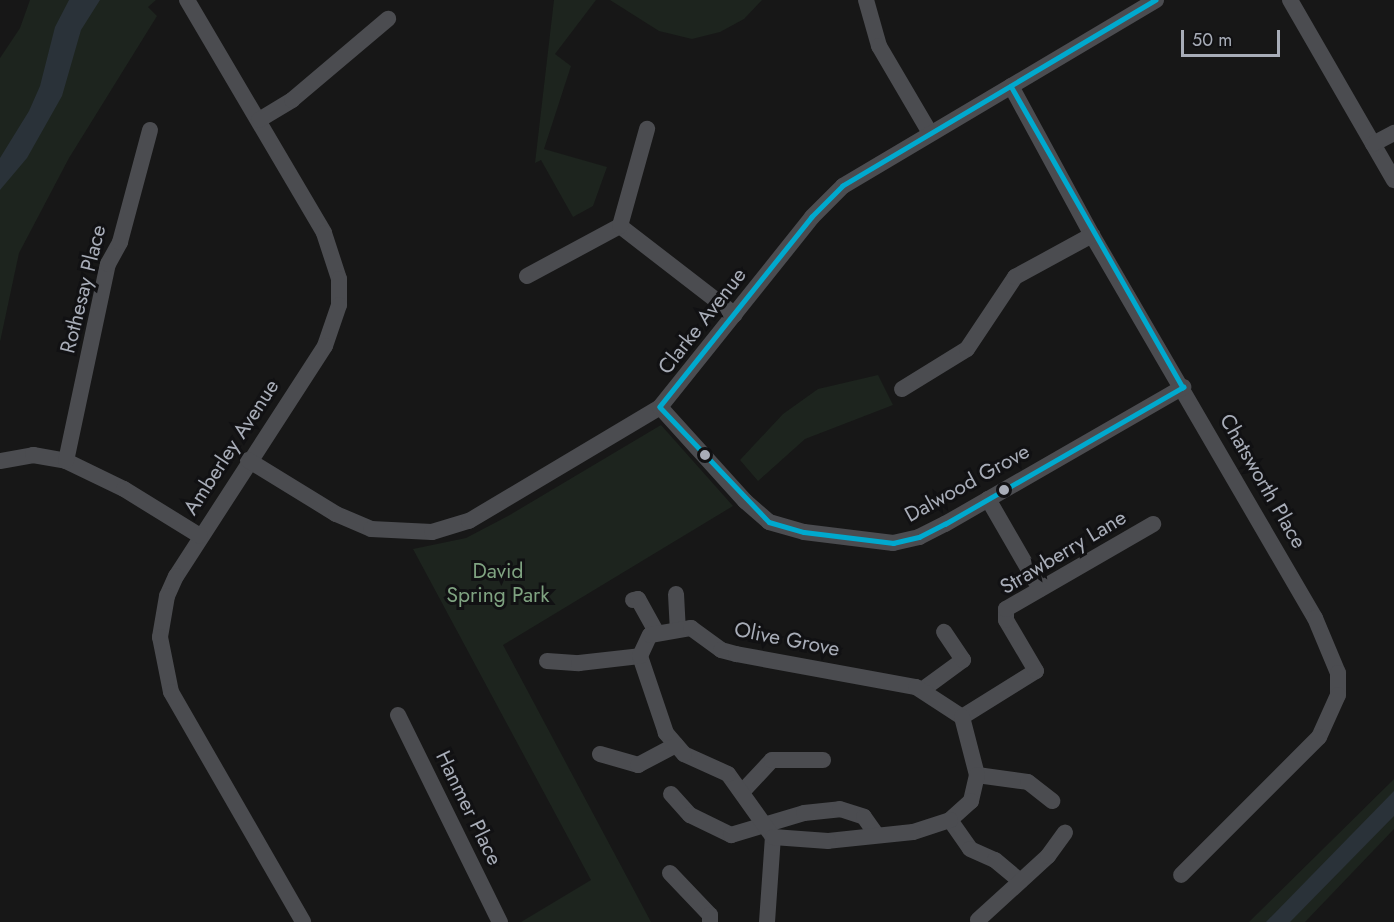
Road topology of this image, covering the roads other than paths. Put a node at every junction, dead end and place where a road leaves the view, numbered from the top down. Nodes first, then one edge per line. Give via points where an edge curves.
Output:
1 (187, 0) edge
2 (866, 0) edge
3 (1290, 0) edge
4 (1153, 1) edge
5 (388, 20) dead end
6 (1011, 86) junction
7 (259, 120) junction
8 (647, 129) dead end
9 (150, 130) dead end
10 (930, 133) junction
11 (1394, 133) edge
12 (1374, 144) junction
13 (1394, 180) edge
14 (620, 226) junction
15 (1092, 235) junction
16 (527, 276) dead end
17 (735, 315) junction
18 (1183, 387) junction
19 (902, 389) dead end
20 (660, 407) junction
21 (248, 460) junction
22 (0, 461) edge
23 (66, 461) junction
24 (988, 499) junction
25 (1153, 524) dead end
26 (200, 536) junction
27 (1040, 589) junction
28 (676, 594) dead end
29 (633, 600) dead end
30 (678, 629) junction
31 (944, 632) dead end
32 (657, 633) junction
33 (640, 656) junction
34 (547, 661) dead end
35 (922, 690) junction
36 (398, 715) dead end
37 (962, 717) junction
38 (676, 745) junction
39 (600, 754) dead end
40 (823, 760) dead end
41 (977, 775) junction
42 (743, 791) junction
43 (671, 794) dead end
44 (1052, 801) dead end
45 (950, 820) junction
46 (770, 830) junction
47 (1065, 833) dead end
48 (876, 834) junction
49 (670, 873) dead end
50 (1181, 875) dead end
51 (1020, 881) junction
52 (978, 920) dead end
53 (303, 922) edge
54 (500, 922) edge
55 (710, 922) edge
56 (767, 922) edge

1 - 7 street, Amberley Avenue
2 - 10 street via 879,46
3 - 12 street
4 - 6 street, Clarke Avenue
5 - 7 street via 292,100
6 - 10 street, Clarke Avenue
6 - 15 street, Chatsworth Place
7 - 21 street, Amberley Avenue via 324,233 339,279 339,296 325,346
8 - 14 street
9 - 23 street, Rothesay Place via 120,242 108,264
10 - 17 street, Clarke Avenue via 843,186 812,217
11 - 12 street
12 - 13 street
14 - 16 street
14 - 17 street
15 - 18 street, Chatsworth Place
15 - 19 street via 1015,277 967,349
17 - 20 street, Clarke Avenue
18 - 24 street, Dalwood Grove
18 - 50 street, Chatsworth Place via 1315,618 1332,652 1338,684 1331,717 1319,737
20 - 21 street, Clarke Avenue via 487,511 432,532 392,533 355,524
20 - 24 street, Dalwood Grove via 756,512 782,527 893,543 925,534
21 - 26 street, Amberley Avenue
22 - 23 street via 33,455
23 - 26 street via 124,489
24 - 27 street
25 - 27 street, Strawberry Lane
26 - 53 street, Amberley Avenue via 167,596 160,637 164,670 171,692
27 - 37 street, Strawberry Lane via 1006,609 1006,620 1036,671
28 - 30 street
29 - 32 street via 638,599
30 - 32 street, Olive Grove
30 - 35 street, Olive Grove via 691,628 721,650 736,654
31 - 35 street via 963,660
32 - 33 street via 650,635
33 - 34 street via 579,663
33 - 38 street via 666,733
35 - 37 street, Olive Grove
36 - 54 street, Hanmer Place
37 - 41 street
38 - 39 street via 639,765
38 - 42 street via 684,754 728,774
40 - 42 street via 772,760
41 - 44 street via 1028,782
41 - 45 street via 971,801
42 - 46 street
43 - 46 street via 690,815 731,835
45 - 48 street via 913,832
45 - 51 street via 964,844 995,860
46 - 48 street via 828,841
46 - 48 street via 840,809 864,817
46 - 56 street
47 - 51 street via 1054,850
49 - 55 street via 710,915
51 - 52 street

